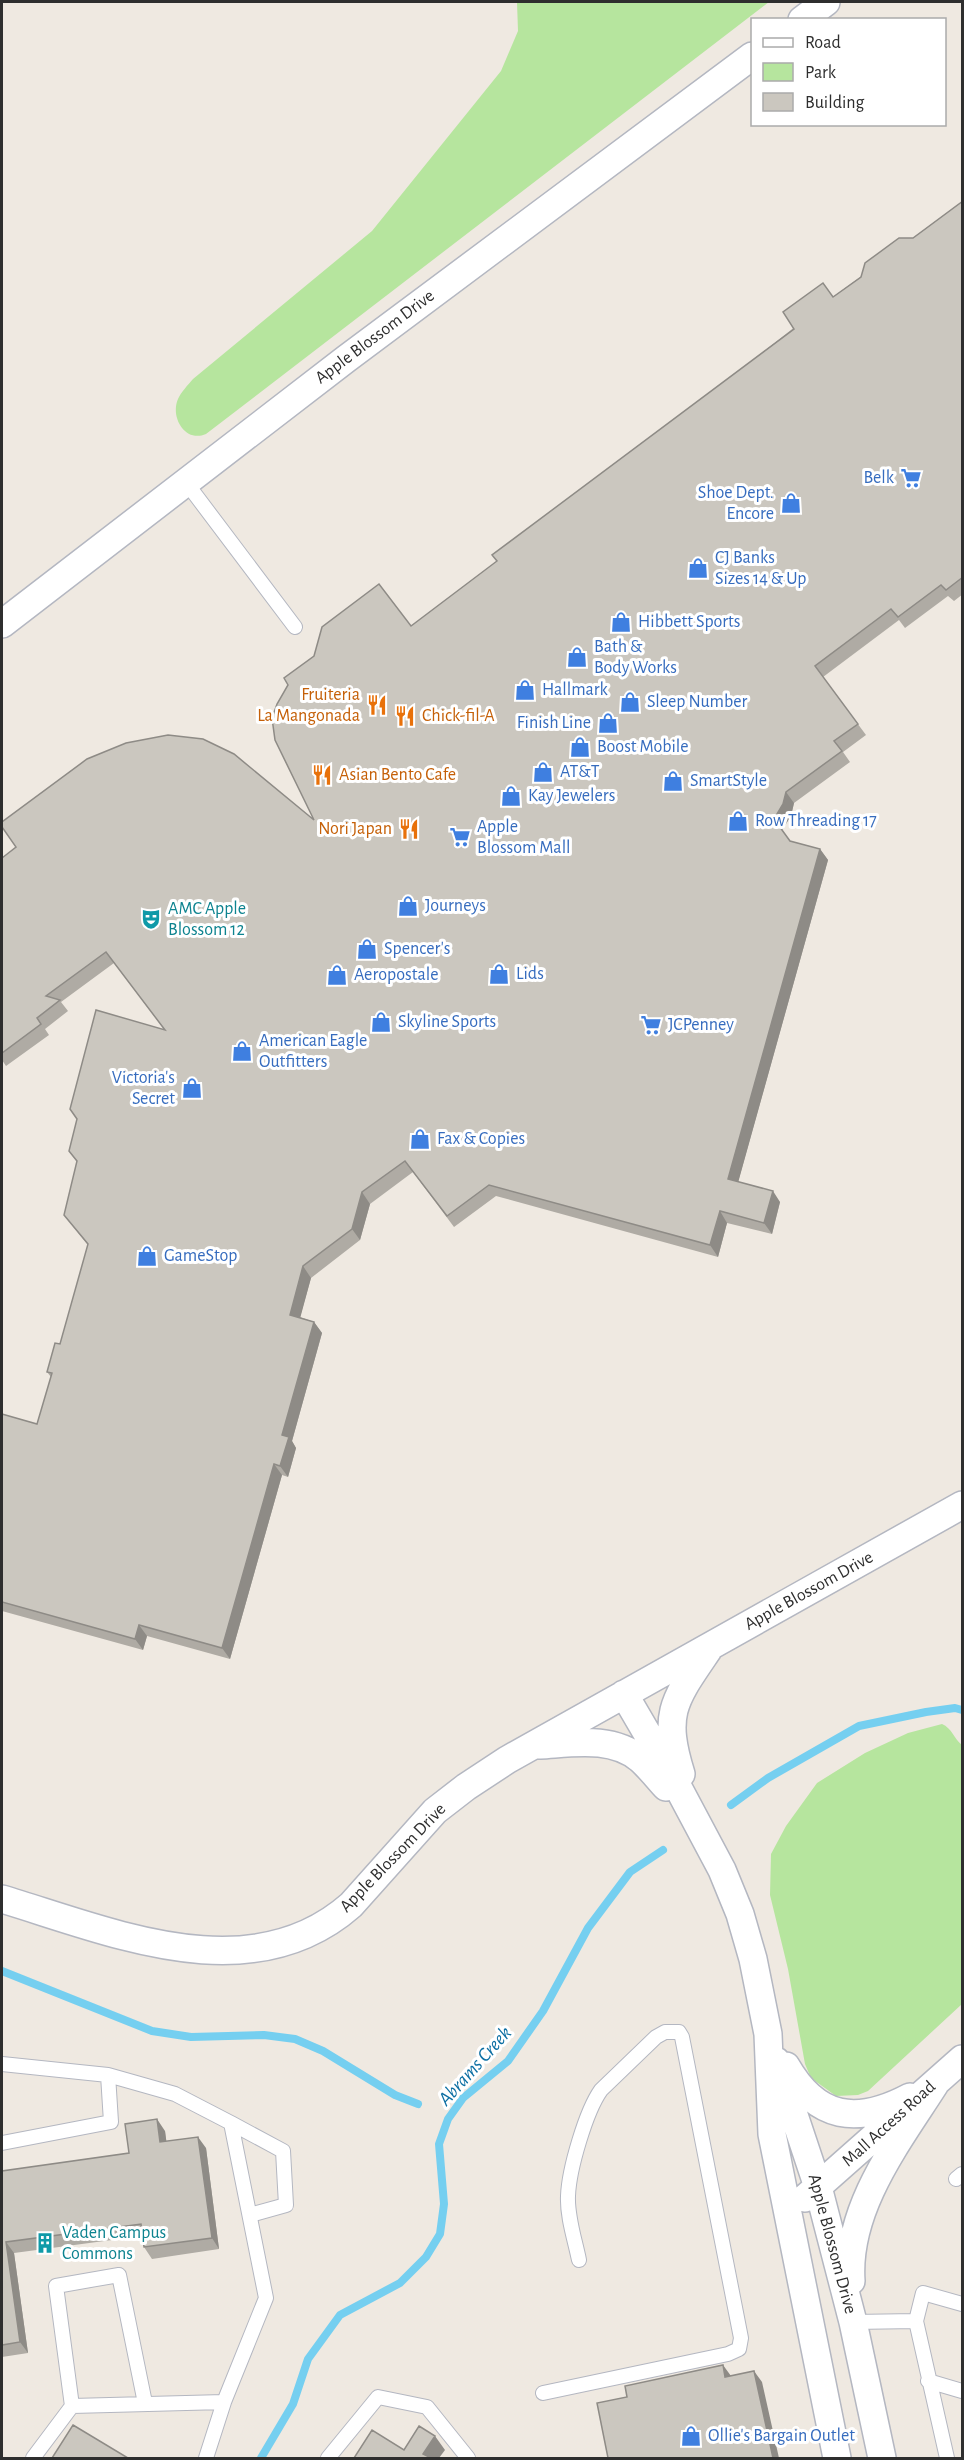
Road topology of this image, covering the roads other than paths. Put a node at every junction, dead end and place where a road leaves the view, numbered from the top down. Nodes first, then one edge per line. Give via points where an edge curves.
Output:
1 (826, 2) edge
2 (805, 18) edge
3 (751, 58) edge
4 (185, 482) junction
5 (2, 624) edge
6 (295, 627) dead end
7 (958, 1510) edge
8 (711, 1646) junction
9 (624, 1694) junction
10 (534, 1745) junction
11 (695, 1818) junction
12 (2, 1899) edge
13 (768, 2034) junction
14 (963, 2059) edge
15 (2, 2064) edge
16 (108, 2075) junction
17 (935, 2084) junction
18 (231, 2123) junction
19 (2, 2143) edge
20 (818, 2187) junction
21 (787, 2211) junction
22 (249, 2215) junction
23 (579, 2260) dead end
24 (963, 2304) edge
25 (916, 2321) junction
26 (853, 2322) junction
27 (928, 2381) junction
28 (963, 2391) edge
29 (543, 2392) dead end
30 (224, 2402) junction
31 (145, 2403) junction
32 (72, 2406) junction
33 (33, 2458) edge
34 (206, 2458) edge
35 (328, 2458) edge
36 (468, 2458) edge
37 (837, 2458) edge
38 (882, 2458) edge
39 (947, 2458) edge

1 - 2 street
3 - 4 street, Apple Blossom Drive
4 - 5 street, Apple Blossom Drive
4 - 6 lane
7 - 8 street, Apple Blossom Drive
8 - 9 street, Apple Blossom Drive
8 - 11 street via 680,1690 671,1719 675,1754
9 - 10 street, Apple Blossom Drive
9 - 11 street, Apple Blossom Drive
10 - 11 street via 595,1742 625,1749 641,1760
10 - 12 street, Apple Blossom Drive via 466,1786 435,1811 342,1913 277,1945 241,1951 197,1950 123,1935
11 - 13 street, Apple Blossom Drive via 740,1914
13 - 17 street via 796,2084 827,2109 845,2114 887,2109
13 - 20 street, Apple Blossom Drive
13 - 21 street, Apple Blossom Drive via 772,2134
14 - 17 street, Mall Access Road
15 - 16 lane
16 - 18 lane via 175,2094
16 - 19 lane via 111,2121
17 - 20 street, Mall Access Road
17 - 26 street via 885,2164 854,2235 850,2264
18 - 22 lane
18 - 22 lane via 283,2151 286,2205
20 - 21 street, Mall Access Road
20 - 26 street, Apple Blossom Drive
21 - 37 street, Apple Blossom Drive
22 - 30 lane via 266,2298
23 - 29 lane via 568,2195 579,2143 594,2100 656,2037 679,2032 741,2338 739,2349
24 - 25 lane via 923,2293
25 - 26 lane
25 - 27 lane
26 - 38 street, Apple Blossom Drive
27 - 28 lane
27 - 39 lane
30 - 31 lane
30 - 34 lane
31 - 32 lane
31 - 32 lane via 119,2275 56,2286
32 - 33 lane
35 - 36 lane via 378,2397 427,2408

